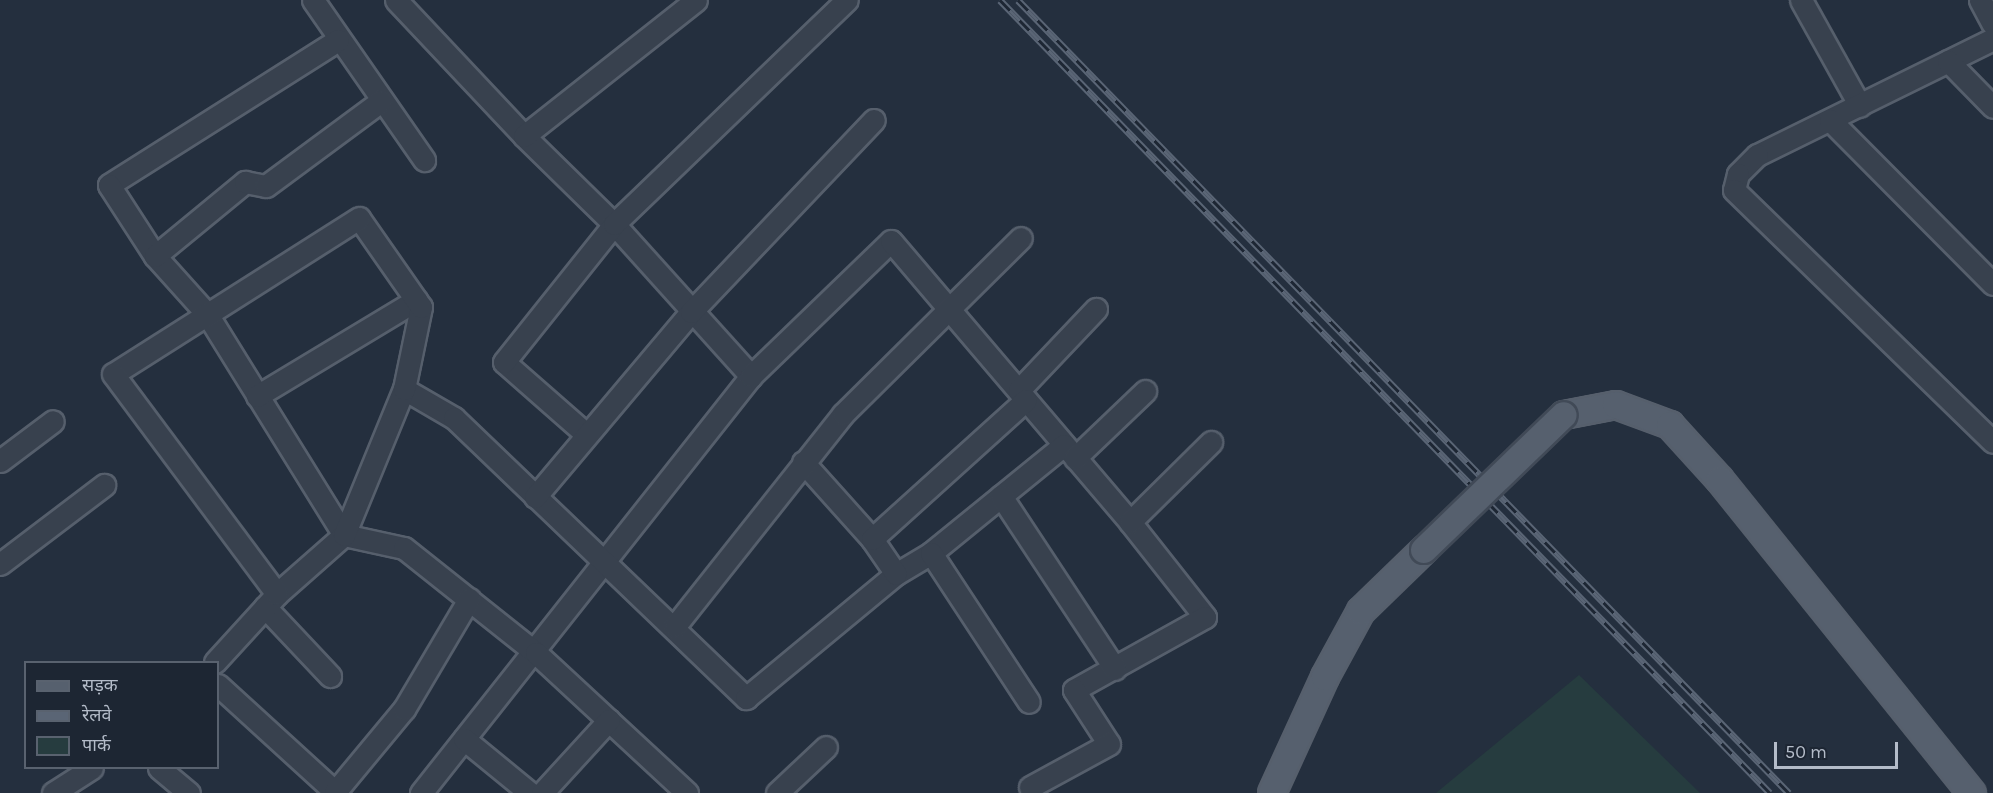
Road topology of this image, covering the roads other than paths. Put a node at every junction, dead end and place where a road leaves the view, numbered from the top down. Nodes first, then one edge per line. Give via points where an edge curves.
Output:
1 (313, 0) edge
2 (396, 0) edge
3 (696, 0) edge
4 (846, 0) edge
5 (1801, 0) edge
6 (1980, 0) edge
7 (1993, 24) edge
8 (1993, 39) edge
9 (338, 40) junction
10 (1948, 61) junction
11 (381, 101) junction
12 (1860, 106) junction
13 (1993, 107) edge
14 (874, 120) dead end
15 (1830, 120) junction
16 (524, 136) junction
17 (424, 160) dead end
18 (614, 224) junction
19 (1021, 238) dead end
20 (155, 256) junction
21 (1993, 284) edge
22 (416, 300) junction
23 (950, 307) junction
24 (1096, 309) dead end
25 (691, 312) junction
26 (207, 314) junction
27 (751, 376) junction
28 (404, 389) junction
29 (1145, 391) dead end
30 (1022, 395) junction
31 (257, 396) junction
32 (53, 421) dead end
33 (586, 434) junction
34 (1211, 442) dead end
35 (1993, 442) edge
36 (1070, 451) junction
37 (0, 461) edge
38 (803, 462) junction
39 (104, 485) dead end
40 (1001, 496) junction
41 (535, 497) junction
42 (1130, 522) junction
43 (344, 535) junction
44 (872, 539) junction
45 (931, 553) junction
46 (0, 564) edge
47 (605, 564) junction
48 (896, 574) junction
49 (469, 599) junction
50 (271, 600) junction
51 (675, 626) junction
52 (536, 653) junction
53 (217, 661) edge
54 (1114, 669) junction
55 (330, 676) dead end
56 (219, 686) edge
57 (1029, 702) dead end
58 (609, 720) junction
59 (464, 739) junction
60 (826, 747) dead end
61 (90, 769) edge
62 (160, 769) edge
63 (1030, 787) dead end
64 (53, 793) edge
65 (189, 793) edge
66 (421, 793) edge
67 (530, 793) edge
68 (542, 793) edge
69 (687, 793) edge
70 (777, 793) edge
71 (1272, 793) edge
72 (1972, 793) edge

1 - 9 street
2 - 16 street
3 - 16 street
4 - 18 street
5 - 12 street
6 - 7 street
8 - 10 street
9 - 11 street
9 - 20 street via 109,185
10 - 12 street
10 - 13 street
11 - 17 street
11 - 20 street via 266,186 245,182
12 - 15 street
14 - 25 street
15 - 21 street
15 - 35 street via 1757,155 1738,174 1734,190
16 - 18 street
18 - 25 street
18 - 33 street via 504,362
19 - 23 street
20 - 26 street
22 - 26 street via 359,218
22 - 28 street via 421,307
22 - 31 street
23 - 27 street via 891,241
23 - 30 street
23 - 38 street via 843,414
24 - 30 street
25 - 27 street
25 - 33 street
26 - 31 street
26 - 50 street via 113,374
27 - 47 street
28 - 41 street via 454,418
28 - 43 street
29 - 36 street
30 - 36 street
30 - 44 street
31 - 43 street
32 - 37 street
33 - 41 street
34 - 42 street
36 - 40 street
36 - 42 street
38 - 44 street
38 - 51 street
39 - 46 street
40 - 45 street
40 - 54 street
41 - 47 street
42 - 54 street via 1205,617
43 - 49 street via 404,548
43 - 50 street
44 - 48 street
45 - 48 street
45 - 57 street
47 - 51 street
47 - 52 street
48 - 51 street via 746,698
49 - 52 street
49 - 56 street via 404,709 335,792
50 - 53 street
50 - 55 street
52 - 58 street
52 - 59 street
54 - 63 street via 1074,690 1109,744
58 - 68 street
58 - 69 street
59 - 66 street
59 - 67 street
60 - 70 street
61 - 64 street
62 - 65 street
71 - 72 main road, bridge via 1325,677 1361,611 1564,415 1616,405 1670,425 1728,490

